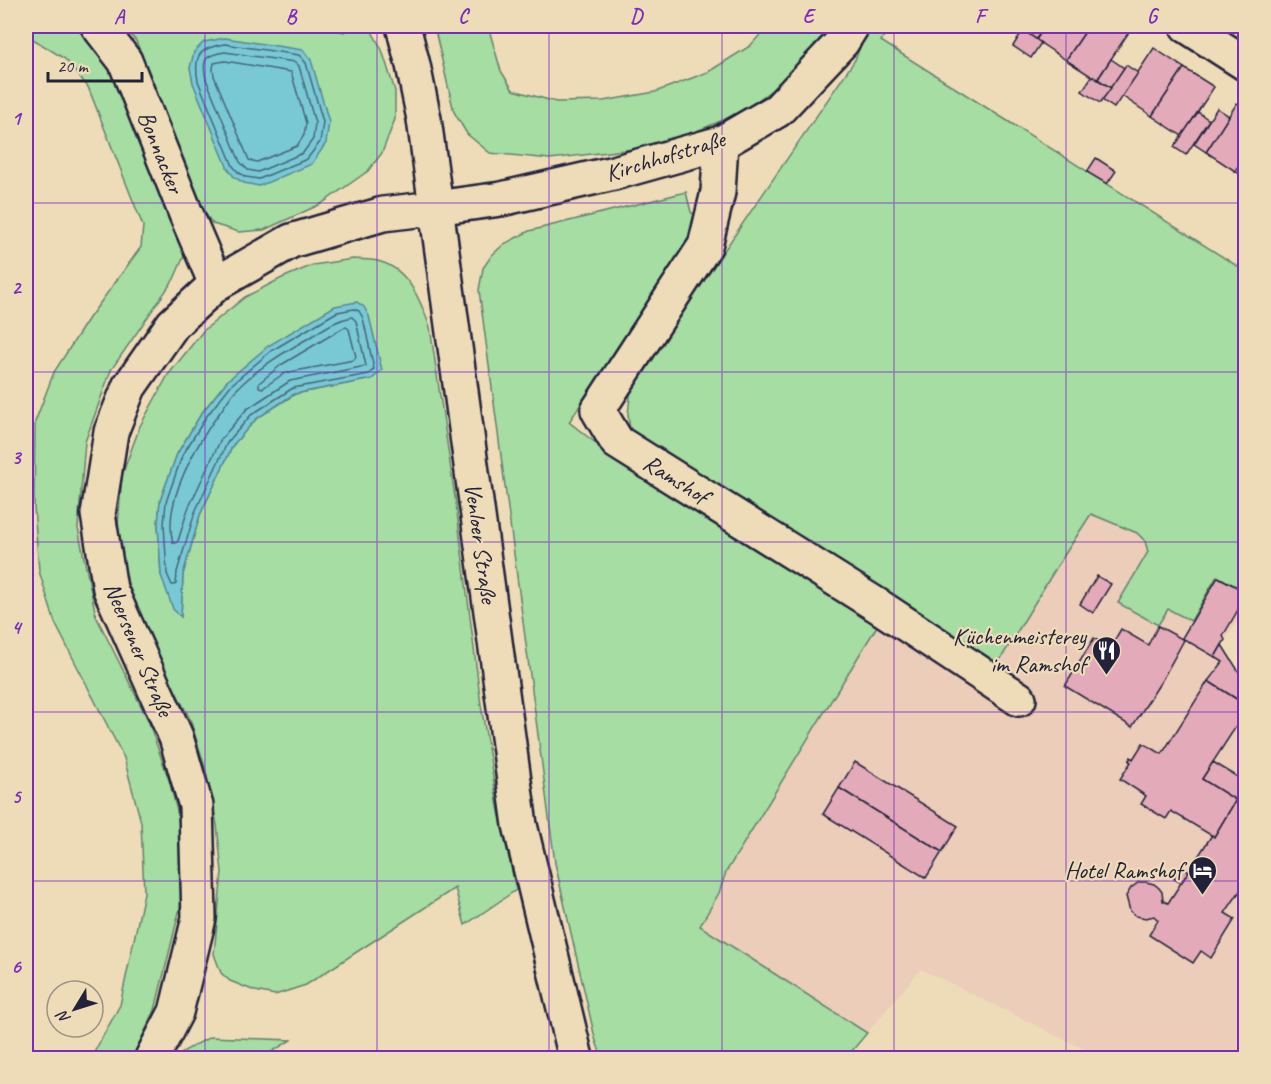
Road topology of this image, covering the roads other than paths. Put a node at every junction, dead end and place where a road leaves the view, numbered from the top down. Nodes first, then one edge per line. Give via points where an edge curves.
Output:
1 (98, 26) edge
2 (403, 26) edge
3 (852, 26) edge
4 (1187, 26) edge
5 (1245, 64) edge
6 (721, 143) junction
7 (435, 208) junction
8 (216, 284) junction
9 (1019, 699) dead end
10 (152, 1059) edge
11 (576, 1059) edge

1 - 8 street, Bonnacker via 125,61
2 - 7 street, Venloer Straße via 424,119
3 - 6 street, Kirchhofstraße via 842,42 778,110
4 - 5 street
6 - 7 street, Kirchhofstraße via 501,199
6 - 9 street, Ramshof via 718,192 705,246 598,410 617,442
7 - 8 street, Neersener Straße via 383,214 291,241
7 - 11 street, Venloer Straße via 520,825
8 - 10 street, Neersener Straße via 173,324 129,387 111,432 98,514 110,589 176,736 196,806 199,918 176,1012

